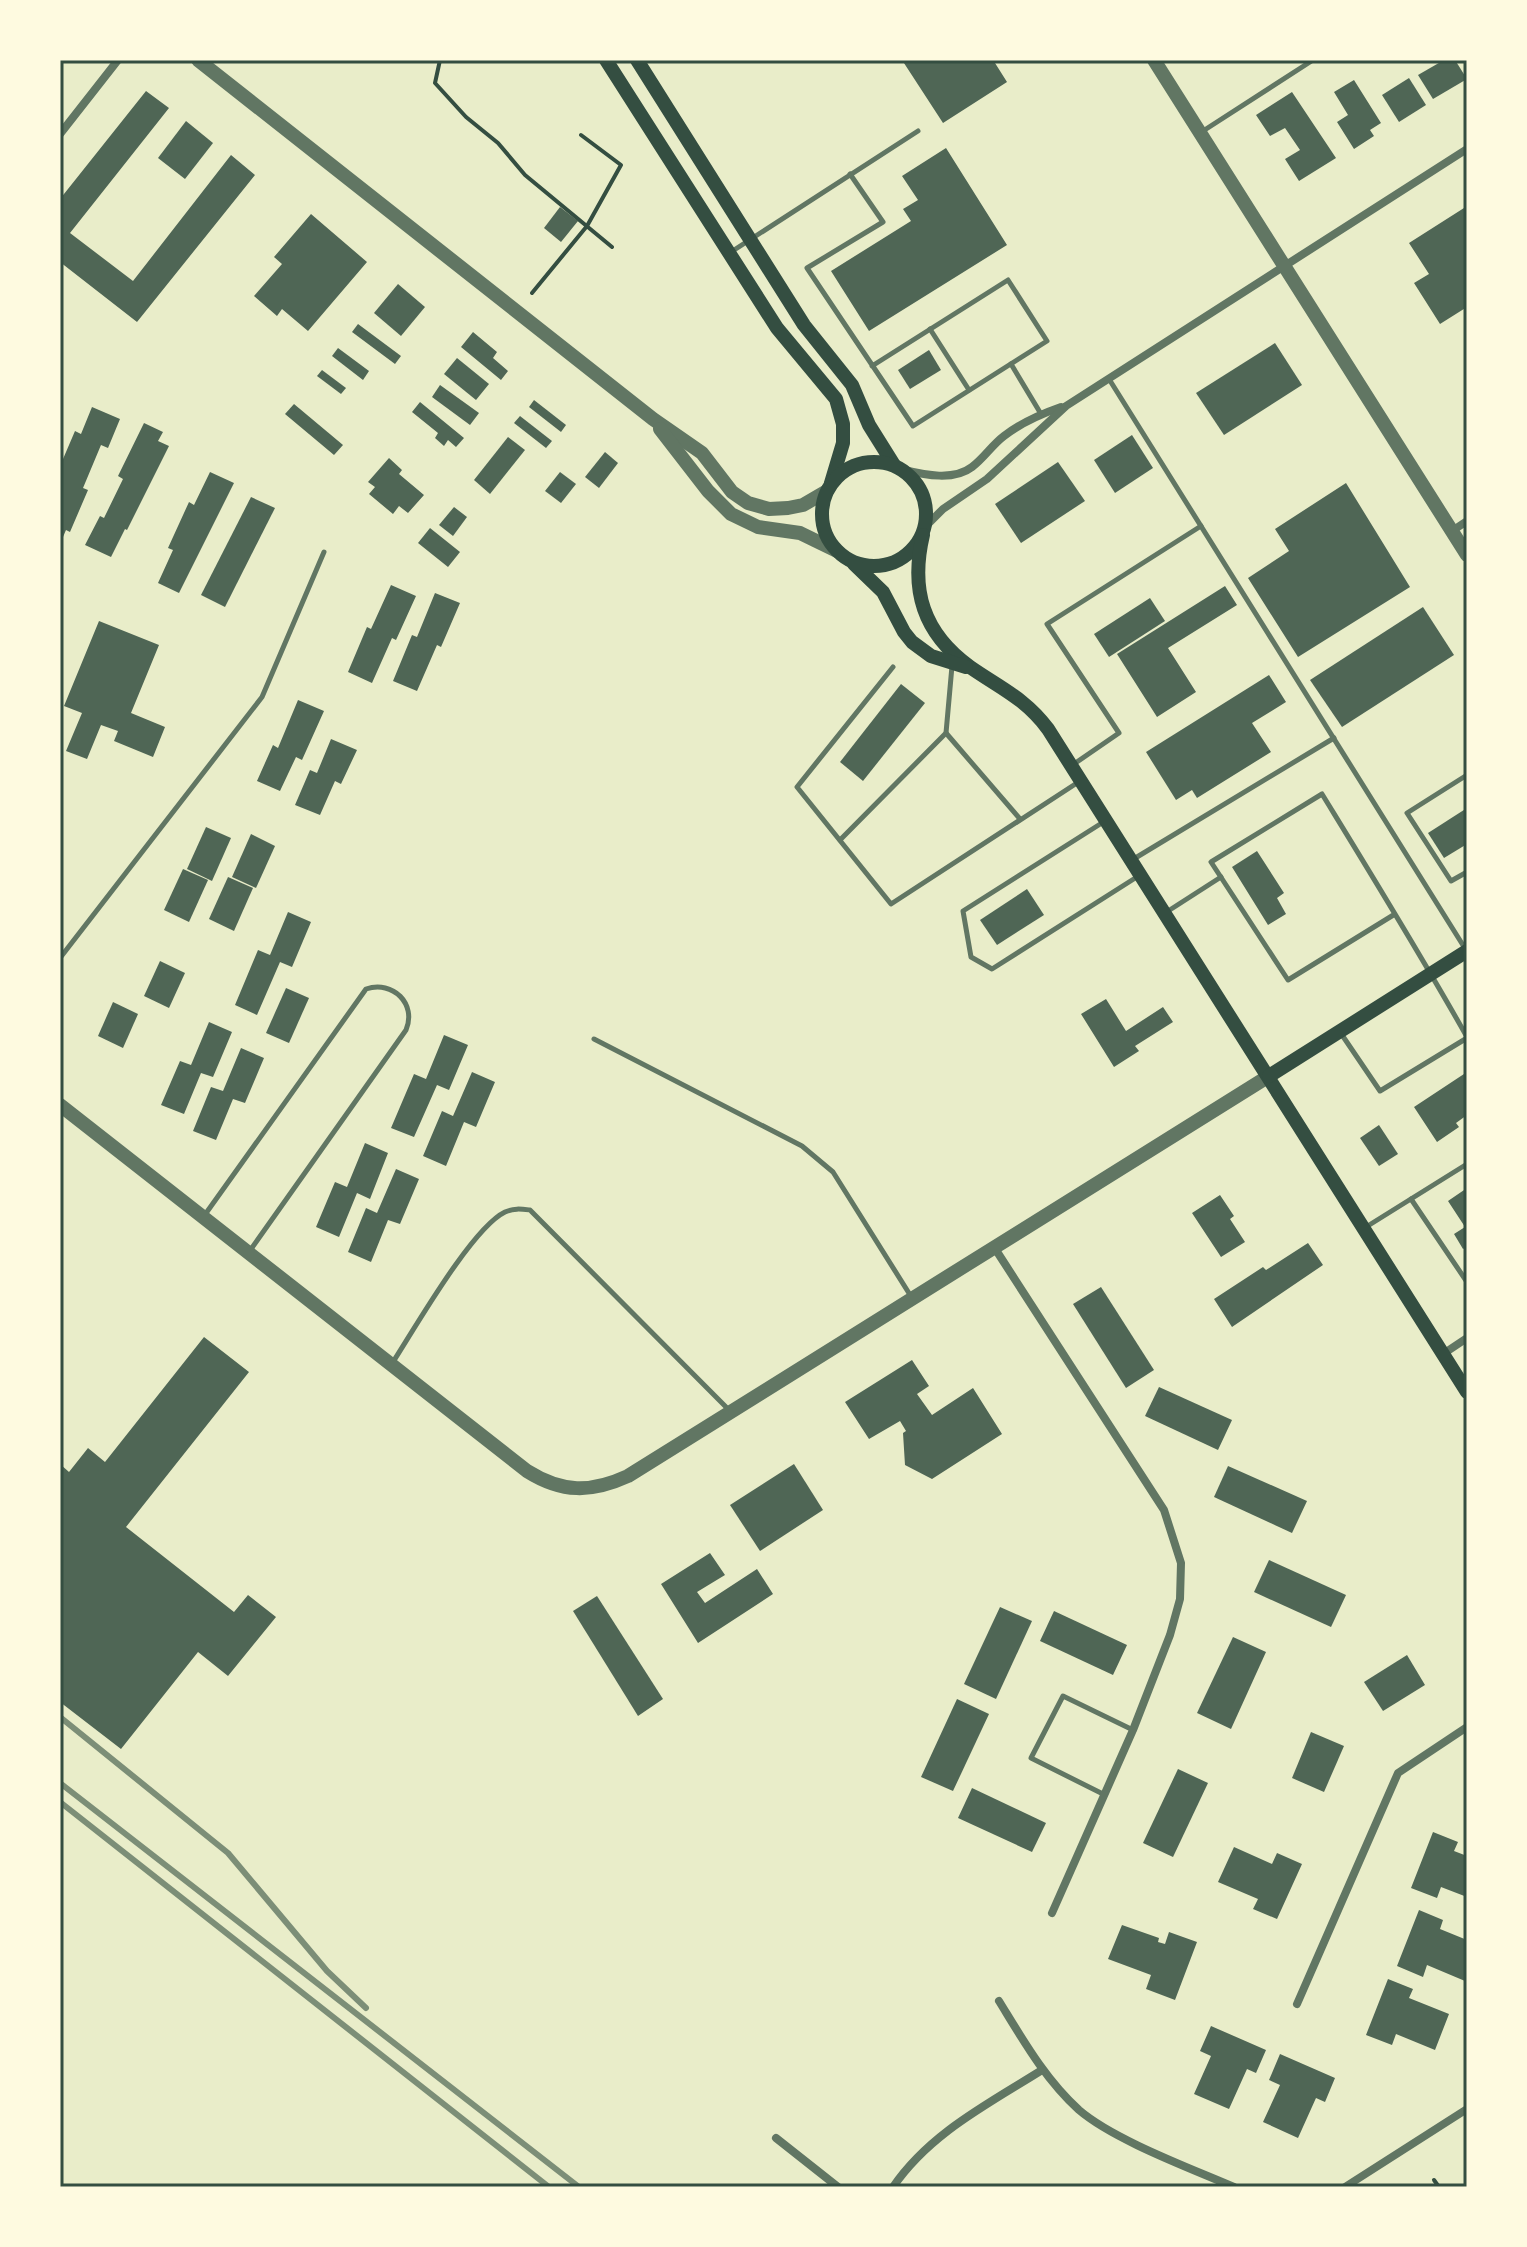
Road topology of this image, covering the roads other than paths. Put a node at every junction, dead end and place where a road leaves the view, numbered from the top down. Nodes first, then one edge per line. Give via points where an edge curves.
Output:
1 (118, 60) edge
2 (198, 60) edge
3 (606, 60) edge
4 (637, 60) edge
5 (1154, 60) edge
6 (1313, 60) edge
7 (918, 131) dead end
8 (1200, 133) junction
9 (60, 134) edge
10 (1467, 149) edge
11 (850, 174) junction
12 (750, 240) junction
13 (729, 253) junction
14 (1284, 266) junction
15 (930, 329) junction
16 (1011, 364) junction
17 (872, 366) junction
18 (1109, 378) junction
19 (969, 390) junction
20 (1066, 406) junction
21 (1041, 414) junction
22 (653, 419) junction
23 (899, 468) junction
24 (829, 487) junction
25 (1467, 521) edge
26 (1201, 526) junction
27 (924, 531) junction
28 (1452, 531) junction
29 (324, 552) dead end
30 (842, 555) junction
31 (1467, 555) edge
32 (953, 663) junction
33 (893, 667) dead end
34 (971, 668) junction
35 (946, 733) junction
36 (1334, 738) junction
37 (1071, 766) junction
38 (1467, 775) edge
39 (1080, 780) junction
40 (1020, 819) junction
41 (1106, 820) junction
42 (840, 840) junction
43 (1131, 860) junction
44 (1467, 872) edge
45 (1140, 875) junction
46 (1221, 877) junction
47 (1165, 913) junction
48 (1395, 914) junction
49 (1467, 951) edge
50 (60, 958) edge
51 (1431, 973) junction
52 (1340, 1031) junction
53 (1467, 1038) edge
54 (594, 1039) dead end
55 (1269, 1076) junction
56 (60, 1105) edge
57 (1467, 1164) edge
58 (1411, 1199) junction
59 (203, 1217) junction
60 (1364, 1229) junction
61 (994, 1247) junction
62 (249, 1253) junction
63 (1467, 1282) edge
64 (913, 1299) junction
65 (1467, 1338) edge
66 (1443, 1354) junction
67 (391, 1365) junction
68 (1467, 1392) edge
69 (731, 1412) junction
70 (1467, 1727) edge
71 (1133, 1730) junction
72 (1103, 1794) junction
73 (1052, 1913) dead end
74 (999, 2001) dead end
75 (1297, 2004) dead end
76 (1042, 2070) junction
77 (1467, 2109) edge
78 (776, 2138) dead end
79 (838, 2187) edge
80 (893, 2187) edge
81 (1234, 2187) edge
82 (1347, 2187) edge

1 - 9 street
2 - 22 street
3 - 13 main road
4 - 12 main road
5 - 8 street
6 - 8 lane
7 - 11 lane
8 - 14 street
10 - 14 street
11 - 12 lane
11 - 17 lane via 883,222 807,268
12 - 13 lane
12 - 23 main road via 804,325 852,385 869,425
13 - 24 main road via 788,343 836,399 843,443
14 - 18 street
14 - 28 street
15 - 16 lane via 1008,280 1047,341
15 - 17 lane
15 - 19 lane
16 - 19 lane
16 - 21 lane
17 - 19 lane via 913,426
18 - 20 street
18 - 26 lane
20 - 21 street
20 - 27 street
21 - 23 street via 1001,438 963,472 930,475
22 - 24 street via 708,458 732,492 748,503 788,508 803,505
22 - 30 street via 731,514 758,527 800,533
23 - 24 main road via 867,462 841,473
23 - 27 main road via 923,493
24 - 30 main road via 821,507 823,526
25 - 28 street
26 - 36 lane
26 - 37 lane via 1047,624 1119,733
27 - 30 main road via 912,551 887,565 873,566
27 - 34 main road via 918,581 923,609 946,646
28 - 31 street
29 - 50 lane via 262,697
30 - 32 main road via 876,583 912,642
32 - 34 main road
32 - 35 lane
33 - 42 lane via 797,787
34 - 37 main road via 1031,709
35 - 40 lane
35 - 42 lane
36 - 43 lane
36 - 49 lane
37 - 39 main road
38 - 44 lane via 1407,813 1451,881
39 - 40 lane
39 - 41 main road
40 - 42 lane via 891,904
41 - 43 main road
41 - 45 lane via 963,911 971,957 992,969
43 - 45 main road
45 - 47 main road
46 - 47 lane
46 - 48 lane via 1288,980
46 - 48 lane via 1211,862 1322,794
47 - 55 main road
48 - 51 lane
49 - 51 main road
51 - 52 main road
51 - 53 lane
52 - 53 lane via 1380,1091
52 - 55 main road
54 - 64 lane via 802,1146 833,1172
55 - 60 main road
55 - 61 street
56 - 59 street
57 - 58 lane
58 - 60 lane
58 - 63 lane
59 - 62 street
59 - 62 lane via 366,989 387,987 398,993 410,1019 406,1030
60 - 66 main road
61 - 64 street
61 - 71 street via 1164,1510 1175,1537 1180,1599
62 - 67 street
64 - 69 street
65 - 66 street
66 - 68 main road
67 - 69 street via 527,1471 576,1490 628,1476
67 - 69 lane via 489,1225 504,1213 530,1210
70 - 75 street via 1398,1773
71 - 72 street
71 - 72 lane via 1063,1696 1031,1758
72 - 73 street
74 - 76 street
76 - 80 street via 943,2132
76 - 81 street via 1081,2111 1122,2136
77 - 82 street
78 - 79 street

